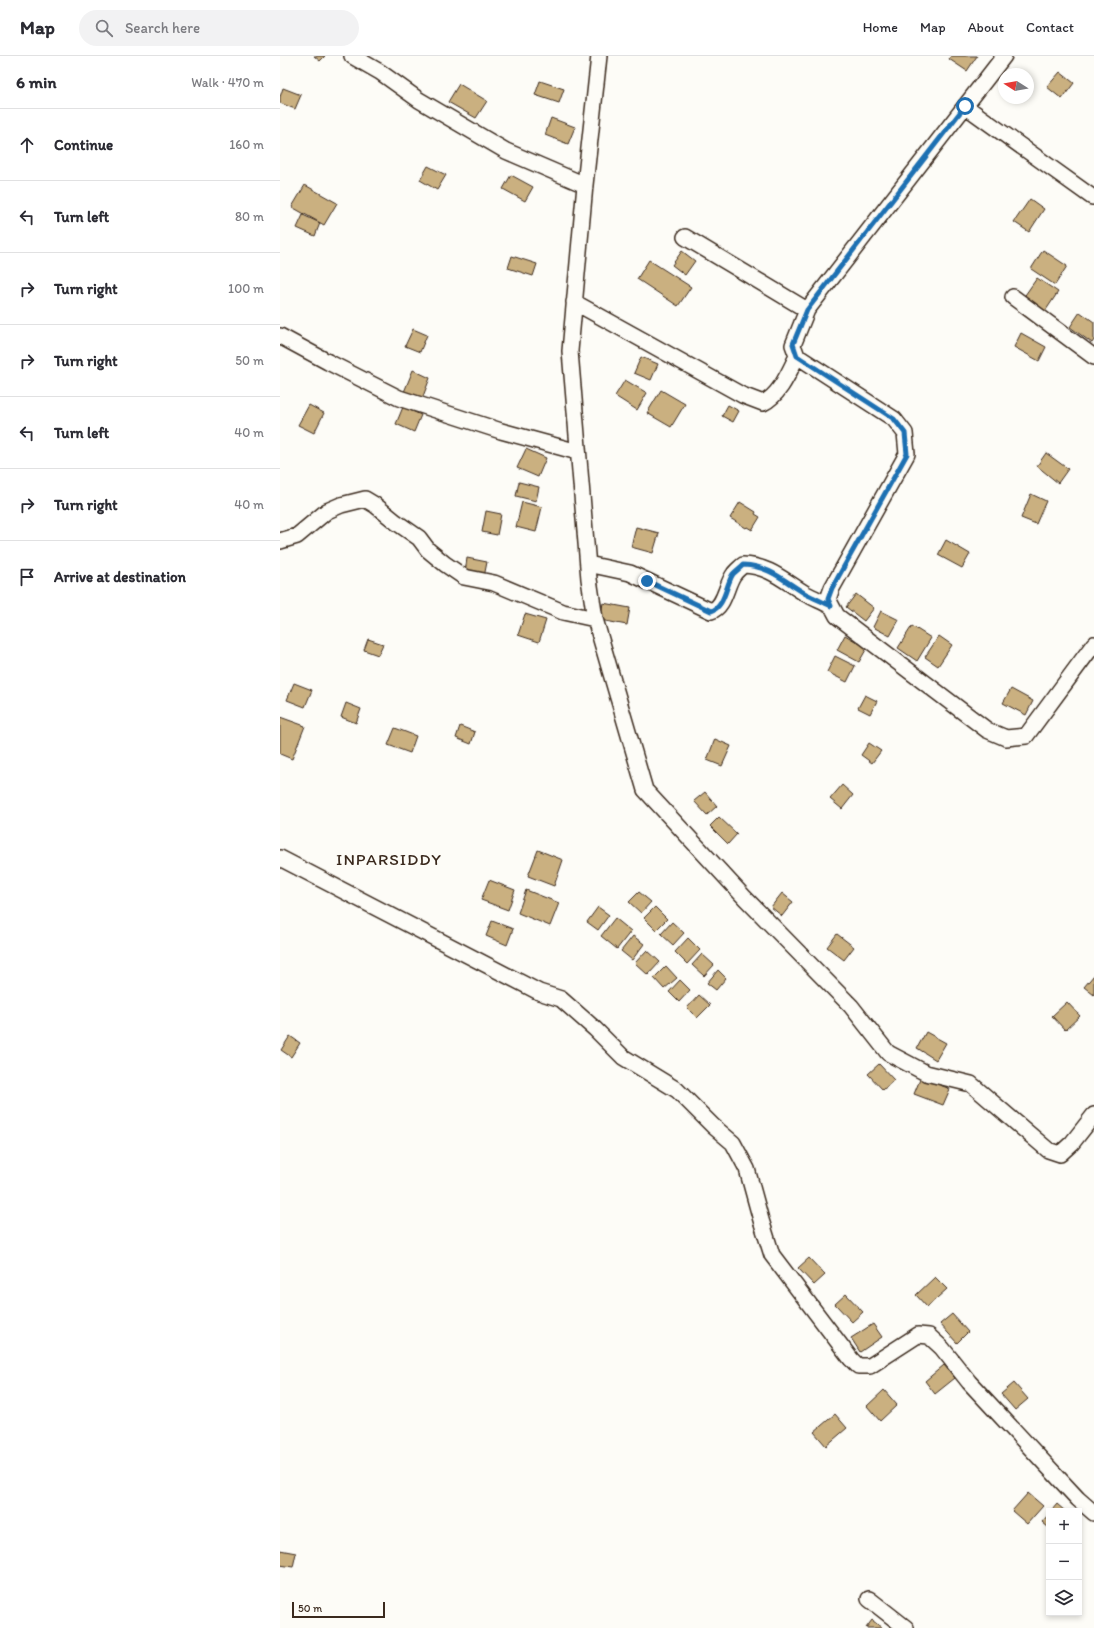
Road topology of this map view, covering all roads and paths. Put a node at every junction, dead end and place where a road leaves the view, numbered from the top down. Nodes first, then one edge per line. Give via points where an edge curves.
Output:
1 (352, 56) edge
2 (599, 56) edge
3 (1004, 56) edge
4 (965, 106) junction
5 (585, 185) junction
6 (1092, 197) dead end
7 (685, 237) dead end
8 (1013, 297) dead end
9 (574, 302) junction
10 (807, 310) junction
11 (280, 336) edge
12 (797, 356) junction
13 (1094, 357) edge
14 (578, 452) junction
15 (280, 541) edge
16 (588, 564) junction
17 (831, 606) junction
18 (595, 619) junction
19 (1094, 644) edge
20 (280, 858) edge
21 (1094, 1115) edge
22 (1094, 1513) edge
23 (869, 1599) dead end
24 (906, 1628) edge

1 - 5 street via 419,100 506,151
2 - 5 street
3 - 4 street
4 - 6 street
4 - 10 street
5 - 9 street
7 - 10 street
8 - 13 street
9 - 12 street via 742,395 763,403 771,399
9 - 14 street via 570,351
10 - 12 street via 793,344
11 - 14 street via 399,398 501,431
12 - 17 street via 894,419 905,433 907,454 832,588 828,599
14 - 16 street
15 - 18 street via 297,536 340,505 364,499 419,538 428,550 464,576 494,583 563,612
16 - 17 street via 630,573 711,611 720,604 733,574 743,565 756,565 784,578 806,594
16 - 18 street
17 - 19 street via 837,616 987,730 1006,738 1026,736
18 - 21 street via 645,790 745,898 851,1006 888,1053 926,1073 971,1084 1048,1150 1060,1154 1072,1144
20 - 22 street via 539,992 561,999 596,1028 623,1057 677,1090 732,1143 747,1168 772,1255 851,1359 858,1366 870,1366 918,1335 929,1336 1078,1499
23 - 24 street

